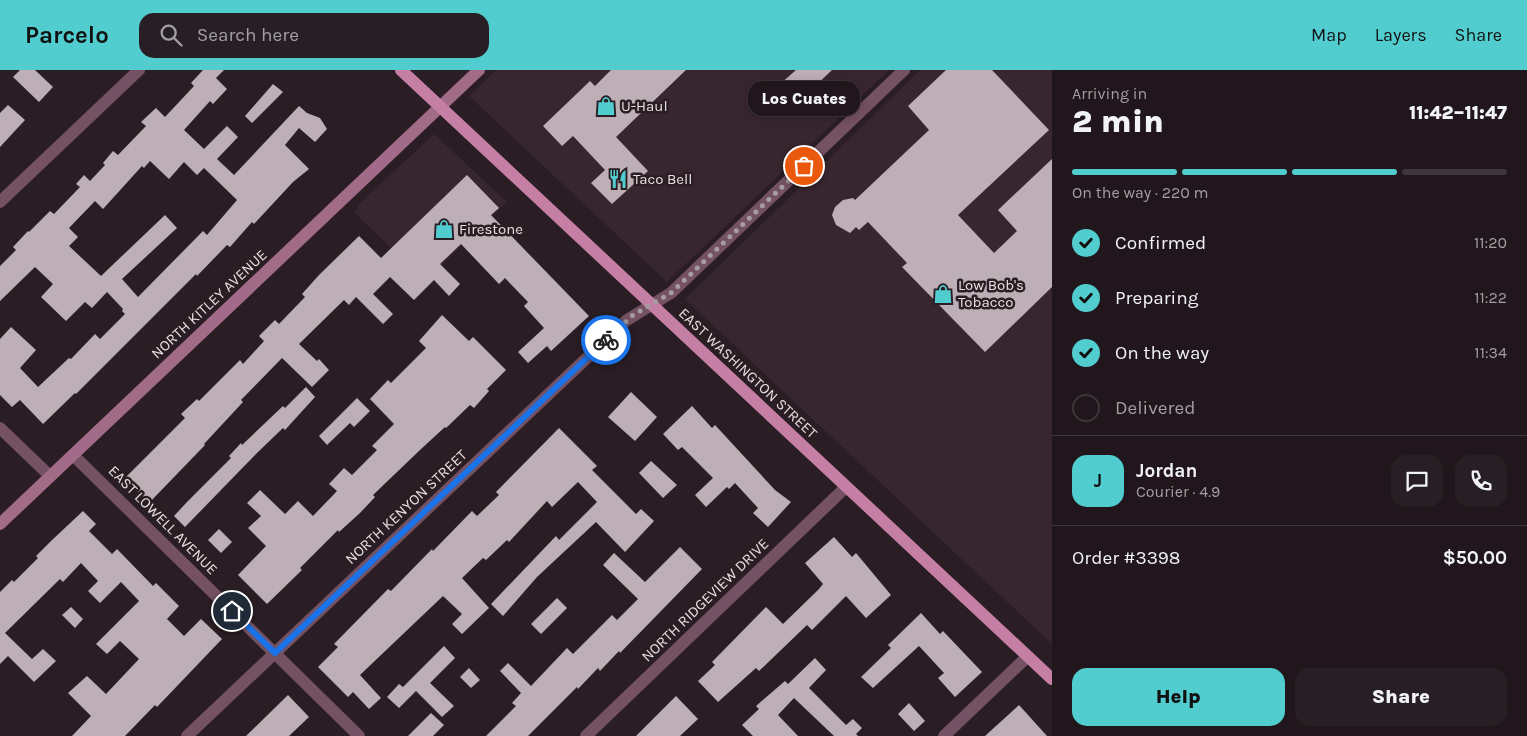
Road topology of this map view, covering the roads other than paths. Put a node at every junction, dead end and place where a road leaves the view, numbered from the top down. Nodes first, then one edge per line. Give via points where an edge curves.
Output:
1 (139, 70) edge
2 (400, 70) edge
3 (479, 70) edge
4 (904, 70) edge
5 (440, 107) junction
6 (0, 202) edge
7 (650, 305) junction
8 (0, 428) edge
9 (73, 454) junction
10 (50, 476) junction
11 (846, 487) junction
12 (0, 524) edge
13 (275, 653) junction
14 (1028, 657) junction
15 (1052, 679) edge
16 (188, 736) edge
17 (359, 736) edge
18 (586, 736) edge
19 (944, 736) edge

1 - 6 street
2 - 5 main road, EAST WASHINGTON STREET
3 - 5 street, NORTH KITLEY AVENUE
4 - 7 street, NORTH KENYON STREET via 675,289
5 - 7 main road, EAST WASHINGTON STREET
5 - 9 street, NORTH KITLEY AVENUE
7 - 11 main road, EAST WASHINGTON STREET
7 - 13 street, NORTH KENYON STREET via 627,320
8 - 10 street
9 - 10 street, NORTH KITLEY AVENUE
9 - 13 street, EAST LOWELL AVENUE
10 - 12 street, NORTH KITLEY AVENUE
11 - 14 main road, EAST WASHINGTON STREET
11 - 18 street, NORTH RIDGEVIEW DRIVE
13 - 16 street, NORTH KENYON STREET
13 - 17 street, EAST LOWELL AVENUE
14 - 15 main road, EAST WASHINGTON STREET
14 - 19 street

